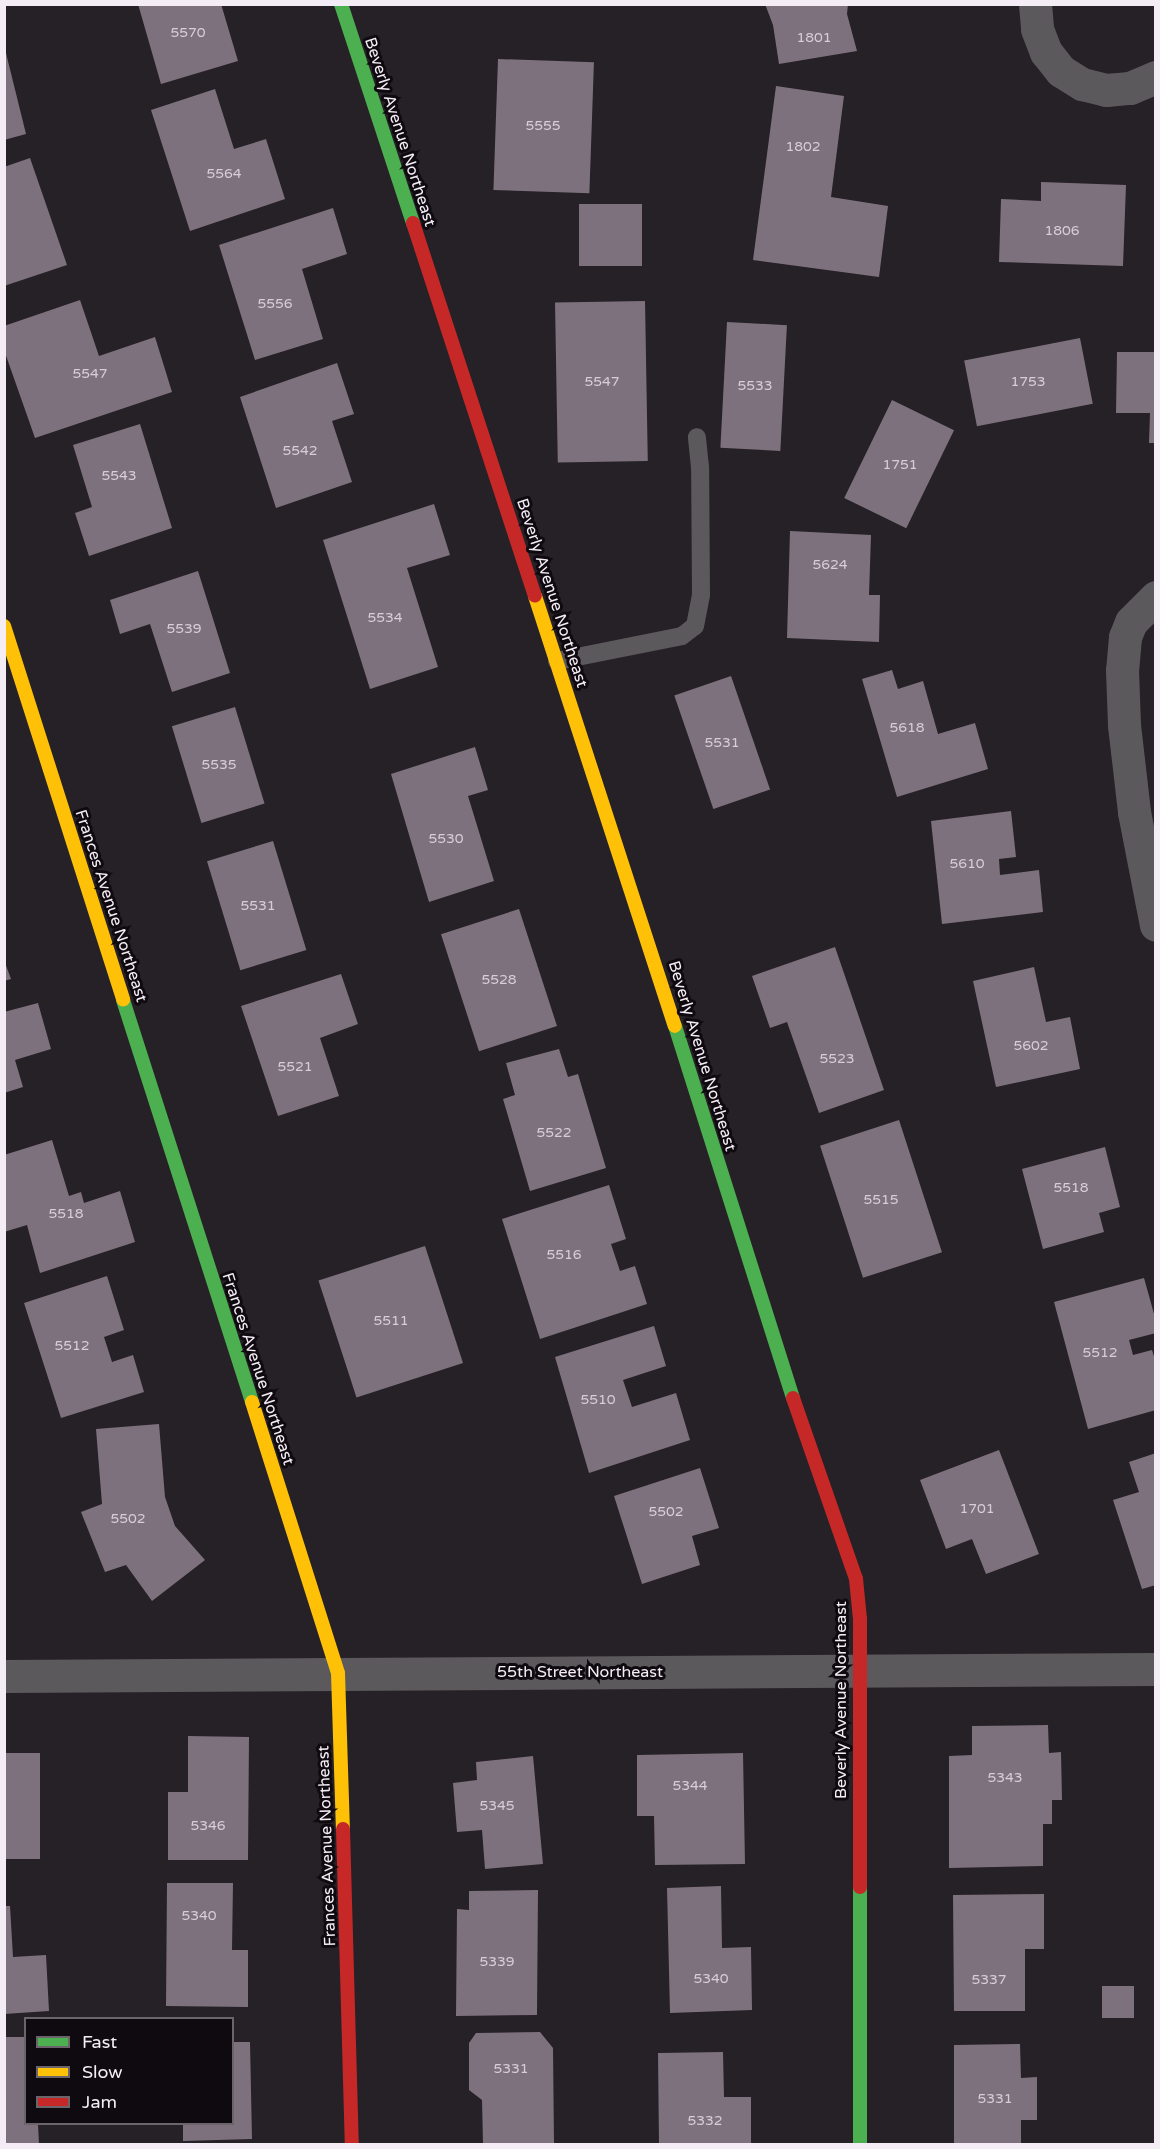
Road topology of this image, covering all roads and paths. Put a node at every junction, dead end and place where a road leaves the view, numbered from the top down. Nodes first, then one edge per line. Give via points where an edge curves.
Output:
1 (341, 4) edge
2 (1035, 4) edge
3 (1155, 77) edge
4 (697, 437) dead end
5 (1155, 597) edge
6 (4, 626) edge
7 (556, 661) junction
8 (1155, 925) edge
9 (1155, 1669) edge
10 (859, 1671) junction
11 (338, 1673) junction
12 (4, 1676) edge
13 (352, 2145) edge
14 (860, 2145) edge

1 - 7 street, Beverly Avenue Northeast
2 - 3 street via 1037,29 1046,52 1061,71 1082,84 1106,90 1130,88
4 - 7 lane via 701,595 695,626 681,636
5 - 8 street via 1131,621 1123,652 1124,725 1141,857
6 - 11 street, Frances Avenue Northeast
7 - 10 street, Beverly Avenue Northeast via 784,1372 856,1579
9 - 10 street, 55th Street Northeast
10 - 11 street, 55th Street Northeast
10 - 14 street, Beverly Avenue Northeast
11 - 12 street, 55th Street Northeast
11 - 13 street, Frances Avenue Northeast

